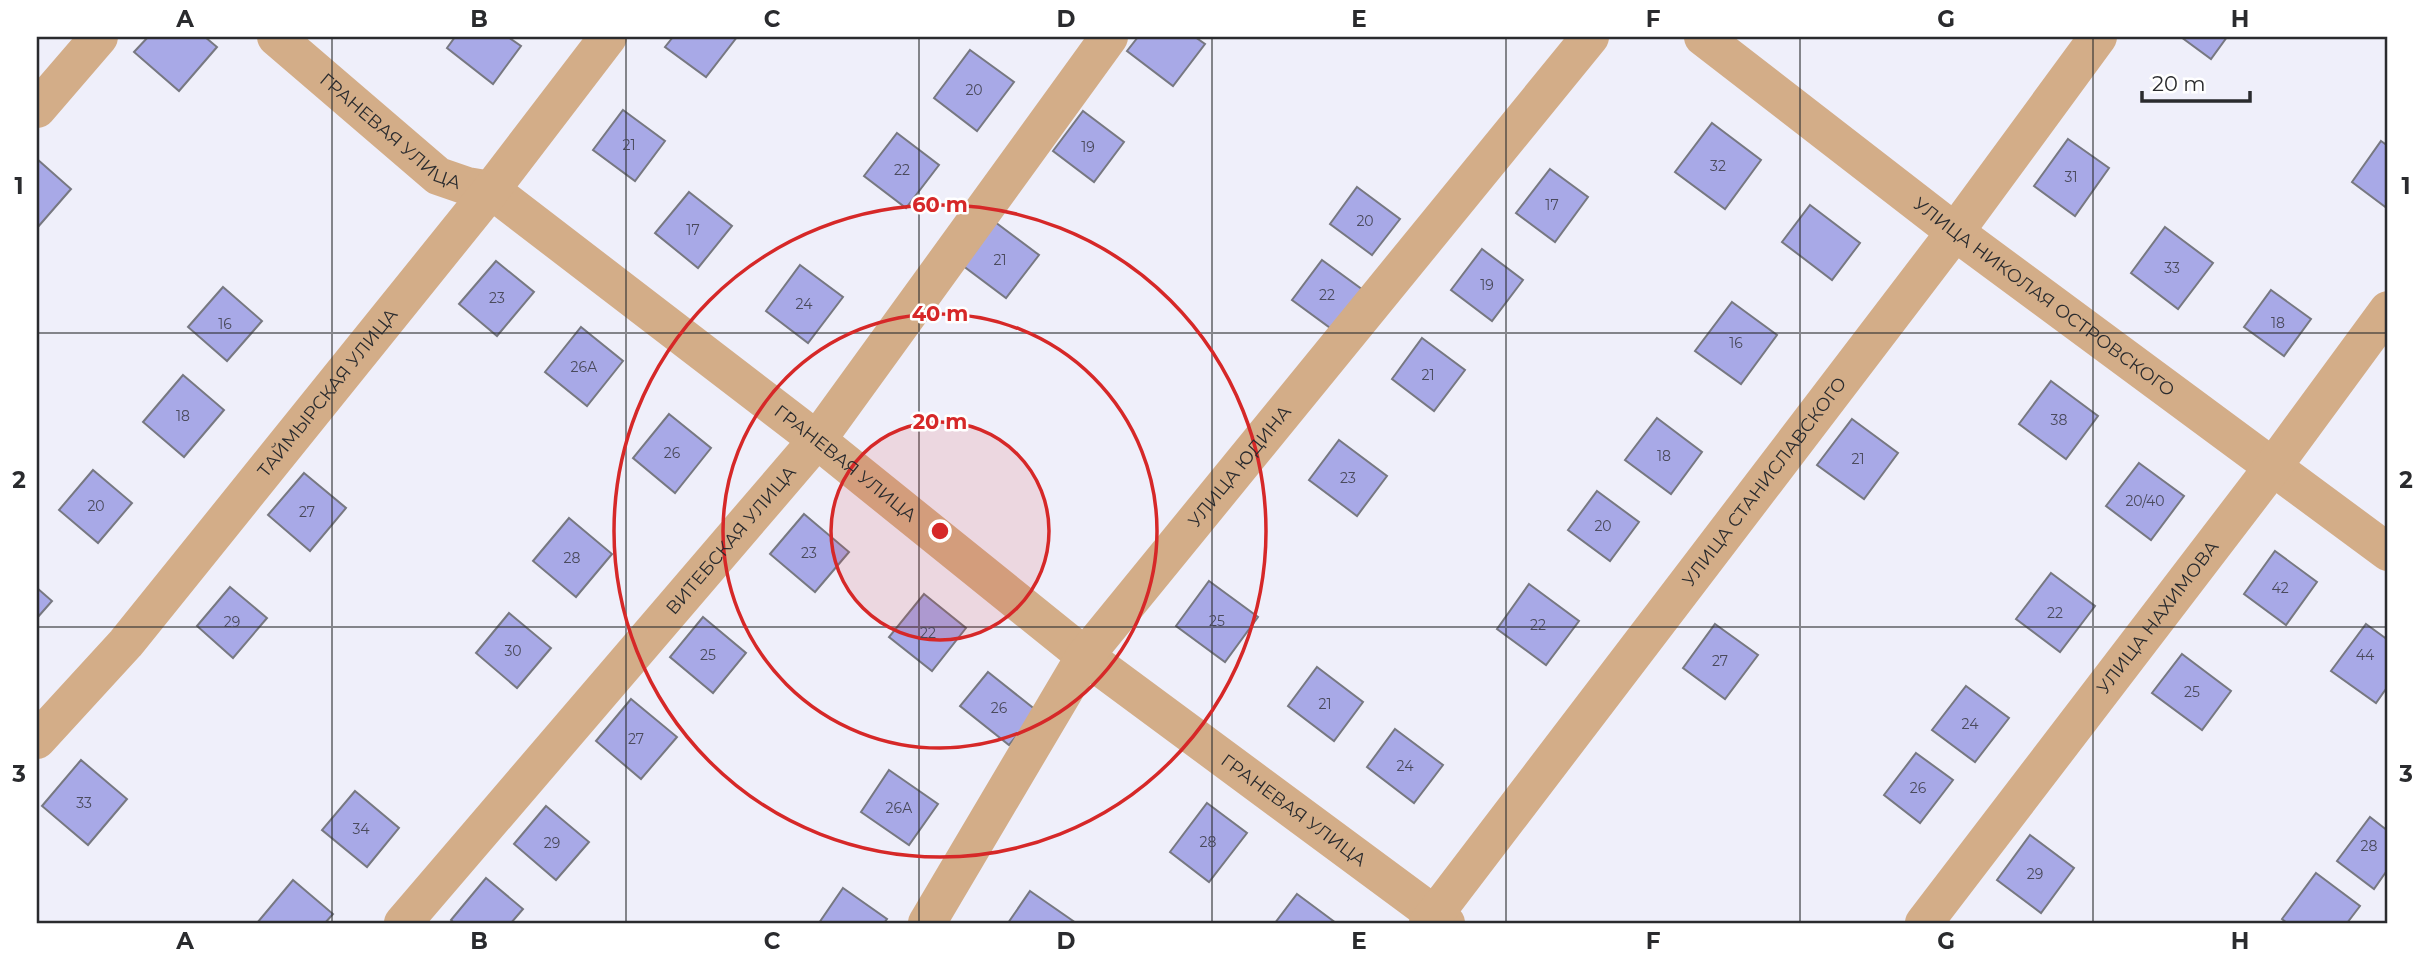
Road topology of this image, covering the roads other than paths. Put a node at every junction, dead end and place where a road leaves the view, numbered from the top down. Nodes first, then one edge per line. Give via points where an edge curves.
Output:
1 (99, 37) edge
2 (276, 37) edge
3 (608, 37) edge
4 (1109, 37) edge
5 (1590, 37) edge
6 (1703, 37) edge
7 (2098, 37) edge
8 (37, 109) edge
9 (491, 191) junction
10 (1955, 232) junction
11 (2388, 310) edge
12 (817, 440) junction
13 (2272, 468) junction
14 (2388, 552) edge
15 (1085, 656) junction
16 (37, 740) edge
17 (1436, 920) edge
18 (402, 923) edge
19 (927, 923) edge
20 (1924, 923) edge

1 - 8 street
2 - 9 street, ГРАНЕВАЯ УЛИЦА via 438,176
3 - 9 street, ТАЙМЫРСКАЯ УЛИЦА
4 - 12 street, ВИТЕБСКАЯ УЛИЦА
5 - 15 street, УЛИЦА ЮДИНА
6 - 10 street, УЛИЦА НИКОЛАЯ ОСТРОВСКОГО
7 - 10 street, УЛИЦА СТАНИСЛАВСКОГО
9 - 12 street, ГРАНЕВАЯ УЛИЦА
9 - 16 street, ТАЙМЫРСКАЯ УЛИЦА via 127,643
10 - 13 street, УЛИЦА НИКОЛАЯ ОСТРОВСКОГО
10 - 17 street, УЛИЦА СТАНИСЛАВСКОГО
11 - 13 street, УЛИЦА НАХИМОВА
12 - 15 street, ГРАНЕВАЯ УЛИЦА
12 - 18 street, ВИТЕБСКАЯ УЛИЦА
13 - 14 street, УЛИЦА НИКОЛАЯ ОСТРОВСКОГО
13 - 20 street, УЛИЦА НАХИМОВА
15 - 17 street, ГРАНЕВАЯ УЛИЦА
15 - 19 street, УЛИЦА ЮДИНА

